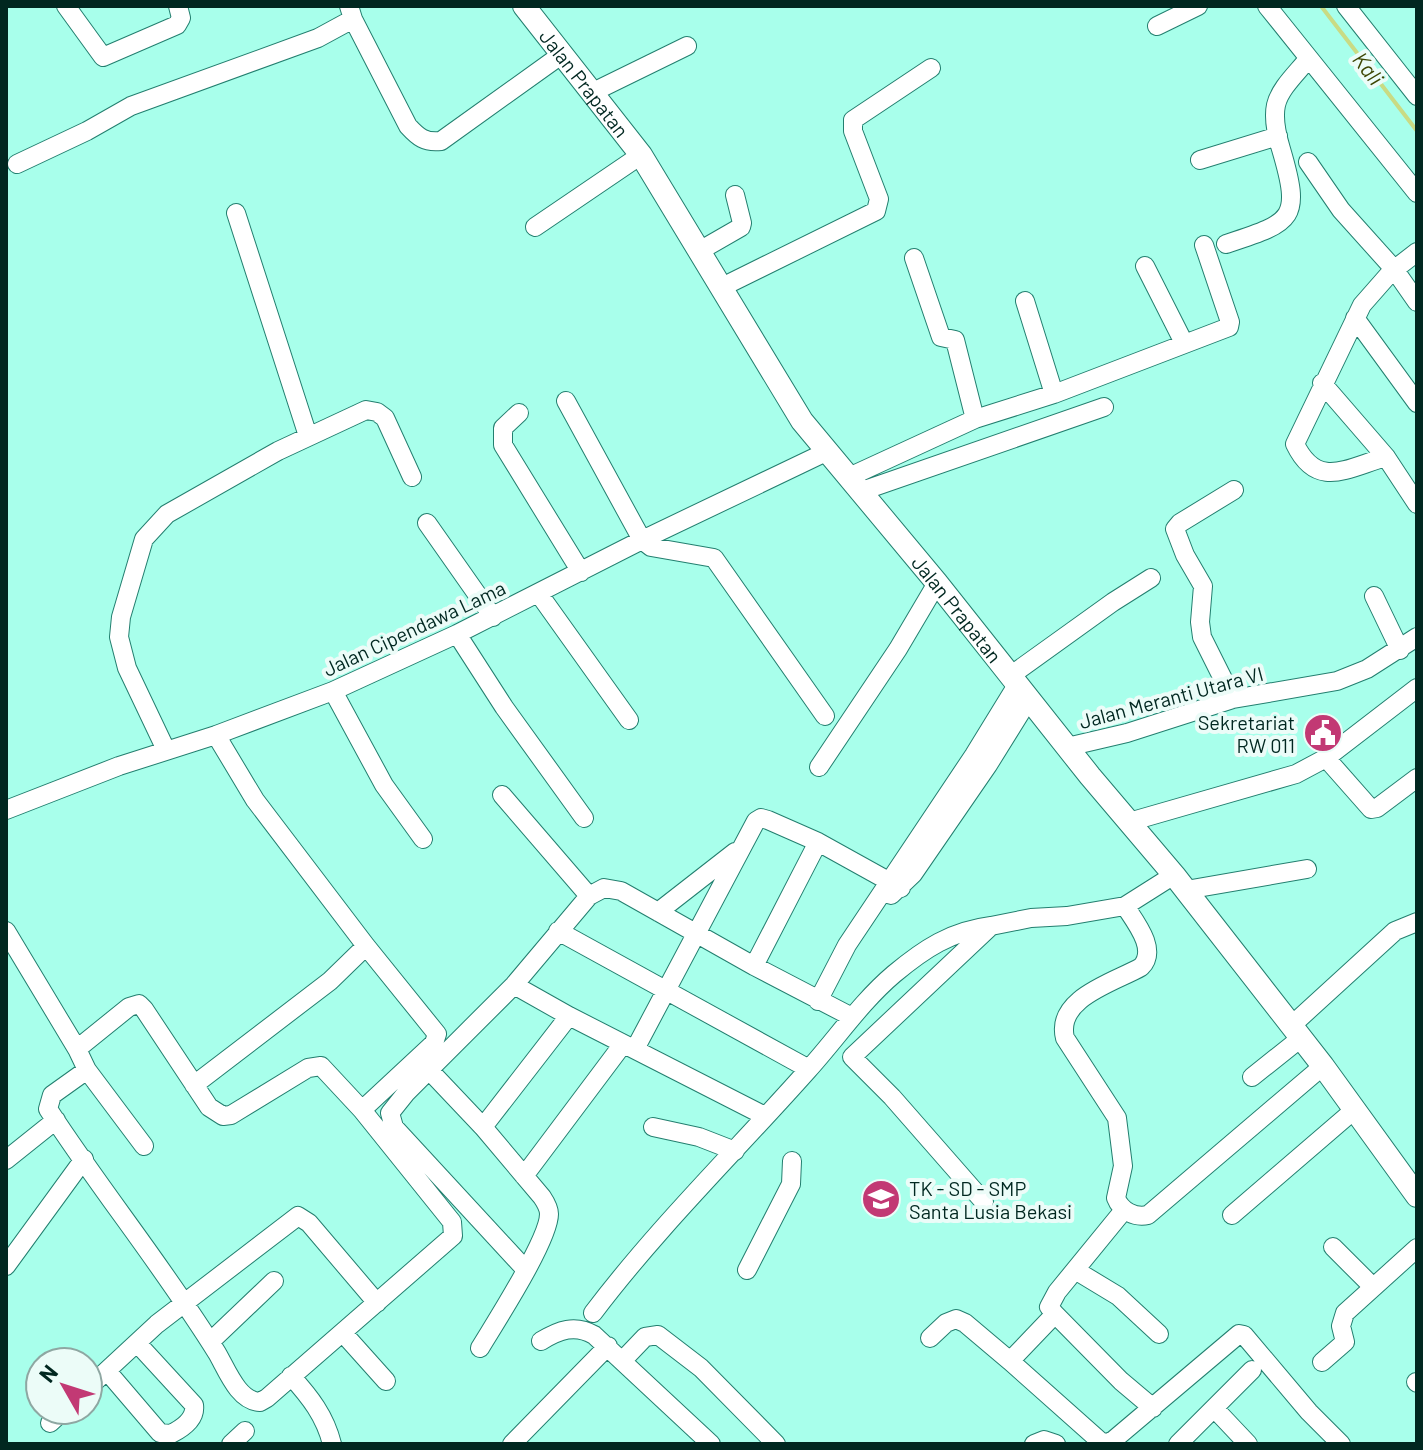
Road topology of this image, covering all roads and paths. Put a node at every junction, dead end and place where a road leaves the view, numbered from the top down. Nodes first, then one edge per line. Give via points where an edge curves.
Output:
1 (178, 6) edge
2 (524, 6) edge
3 (1198, 6) edge
4 (1267, 6) edge
5 (1346, 6) edge
6 (69, 7) edge
7 (351, 13) edge
8 (1157, 26) dead end
9 (687, 46) dead end
10 (561, 55) junction
11 (1308, 59) junction
12 (931, 68) dead end
13 (591, 93) junction
14 (1417, 96) edge
15 (1278, 136) junction
16 (641, 155) junction
17 (1200, 160) dead end
18 (1308, 162) dead end
19 (17, 164) dead end
20 (1417, 193) edge
21 (735, 195) dead end
22 (236, 213) dead end
23 (535, 227) dead end
24 (1226, 244) dead end
25 (1204, 245) dead end
26 (701, 250) junction
27 (1417, 252) edge
28 (914, 258) dead end
29 (1145, 266) dead end
30 (1394, 269) junction
31 (722, 287) junction
32 (1025, 301) dead end
33 (1417, 302) edge
34 (1355, 318) junction
35 (1184, 343) junction
36 (1322, 383) junction
37 (1054, 394) junction
38 (566, 401) dead end
39 (1417, 403) edge
40 (1104, 407) dead end
41 (519, 413) dead end
42 (975, 419) junction
43 (308, 436) junction
44 (826, 452) junction
45 (1386, 457) junction
46 (412, 477) dead end
47 (855, 484) junction
48 (1234, 490) dead end
49 (1417, 504) edge
50 (427, 523) dead end
51 (642, 540) junction
52 (581, 572) junction
53 (1151, 578) dead end
54 (937, 583) junction
55 (539, 594) junction
56 (1374, 596) dead end
57 (493, 617) junction
58 (457, 634) junction
59 (1417, 637) edge
60 (1400, 650) junction
61 (1019, 687) junction
62 (1417, 688) edge
63 (333, 691) junction
64 (1233, 699) junction
65 (825, 716) dead end
66 (629, 720) dead end
67 (216, 735) junction
68 (1067, 747) junction
69 (166, 750) junction
70 (1326, 758) junction
71 (819, 767) dead end
72 (1417, 778) edge
73 (1408, 793) edge
74 (502, 795) dead end
75 (6, 810) edge
76 (584, 818) dead end
77 (1129, 822) junction
78 (423, 839) dead end
79 (818, 842) junction
80 (741, 847) junction
81 (1307, 869) dead end
82 (1180, 883) junction
83 (895, 885) junction
84 (589, 896) junction
85 (1125, 906) junction
86 (658, 912) junction
87 (1417, 922) edge
88 (991, 926) junction
89 (6, 931) edge
90 (558, 931) junction
91 (695, 934) junction
92 (366, 946) junction
93 (754, 966) junction
94 (514, 985) junction
95 (667, 990) junction
96 (818, 1001) junction
97 (569, 1016) junction
98 (852, 1017) junction
99 (1296, 1032) junction
100 (629, 1046) junction
101 (77, 1049) junction
102 (1323, 1066) junction
103 (809, 1069) junction
104 (87, 1070) junction
105 (429, 1070) junction
106 (1252, 1077) dead end
107 (194, 1085) junction
108 (362, 1110) junction
109 (1353, 1111) junction
110 (765, 1116) junction
111 (56, 1120) junction
112 (483, 1127) junction
113 (653, 1127) dead end
114 (144, 1146) dead end
115 (735, 1151) junction
116 (84, 1159) junction
117 (6, 1160) edge
118 (792, 1161) dead end
119 (524, 1176) junction
120 (1417, 1196) edge
121 (984, 1202) dead end
122 (1124, 1210) junction
123 (1232, 1215) dead end
124 (1333, 1247) dead end
125 (1417, 1248) edge
126 (6, 1266) edge
127 (526, 1270) junction
128 (747, 1270) dead end
129 (1075, 1270) junction
130 (274, 1281) dead end
131 (1373, 1287) junction
132 (377, 1303) junction
133 (184, 1305) junction
134 (593, 1313) dead end
135 (1055, 1314) junction
136 (343, 1333) junction
137 (1159, 1334) dead end
138 (930, 1338) dead end
139 (541, 1341) dead end
140 (210, 1342) junction
141 (137, 1343) junction
142 (608, 1346) junction
143 (480, 1348) dead end
144 (623, 1360) junction
145 (1010, 1361) junction
146 (1322, 1362) dead end
147 (1252, 1370) dead end
148 (107, 1371) junction
149 (104, 1374) edge
150 (291, 1376) junction
151 (386, 1381) dead end
152 (1153, 1408) junction
153 (1214, 1408) junction
154 (332, 1444) edge
155 (512, 1444) edge
156 (711, 1444) edge
157 (776, 1444) edge
158 (1034, 1444) edge
159 (1056, 1444) edge
160 (1178, 1444) edge
161 (1248, 1444) edge
162 (1341, 1444) edge

1 - 6 street via 177,25 103,57
2 - 10 main road, Jalan Prapatan
3 - 8 street
4 - 11 street
5 - 14 street
7 - 10 street via 408,126 430,142 441,141
7 - 19 street via 304,43 131,106
9 - 13 street
10 - 13 main road, Jalan Prapatan
11 - 15 street via 1276,103
11 - 20 street
12 - 31 street via 853,120 879,199 876,211
13 - 16 main road, Jalan Prapatan
15 - 17 street
15 - 24 street via 1292,191 1289,214 1270,229
16 - 23 street
16 - 26 main road, Jalan Prapatan
18 - 30 street via 1341,210
21 - 26 street via 741,227
22 - 43 street
25 - 35 street via 1230,324
26 - 31 main road, Jalan Prapatan
27 - 30 street
28 - 42 street via 941,337 955,340
29 - 35 street
30 - 33 street
30 - 34 street
31 - 44 main road, Jalan Prapatan
32 - 37 street
34 - 36 street
34 - 39 street
35 - 37 street
36 - 45 street
36 - 45 street via 1295,444 1313,468 1326,473
37 - 42 street
38 - 51 street
40 - 47 street
41 - 52 street via 503,428 503,445
42 - 47 street
43 - 46 street via 373,410 385,418
43 - 69 street via 167,514 144,539 119,637 127,668
44 - 47 main road, Jalan Prapatan
44 - 51 street, Jalan Cipendawa Lama
45 - 49 street
47 - 54 main road, Jalan Prapatan
48 - 64 street via 1175,529 1203,586 1202,637
50 - 57 street
51 - 52 street, Jalan Cipendawa Lama
51 - 65 street via 651,547 714,558
52 - 55 street, Jalan Cipendawa Lama
53 - 61 street via 1113,602
54 - 61 main road, Jalan Prapatan
54 - 71 street
55 - 57 street, Jalan Cipendawa Lama
55 - 66 street
56 - 60 street
57 - 58 street, Jalan Cipendawa Lama
58 - 63 street, Jalan Cipendawa Lama
58 - 76 street
59 - 60 street, Jalan Meranti Utara VI
60 - 64 street, Jalan Meranti Utara VI via 1337,681
61 - 68 main road, Jalan Prapatan
61 - 83 street via 957,795
62 - 70 street
63 - 67 street, Jalan Cipendawa Lama
63 - 78 street via 384,785
64 - 68 street, Jalan Meranti Utara VI
67 - 69 street, Jalan Cipendawa Lama
67 - 92 street via 255,800
68 - 77 main road, Jalan Prapatan
69 - 75 street, Jalan Cipendawa Lama
70 - 73 street via 1369,808
70 - 77 street via 1296,774
72 - 73 street
74 - 84 street
77 - 82 main road, Jalan Prapatan
79 - 80 street via 761,818
79 - 83 street
79 - 93 street
80 - 86 street
80 - 91 street
81 - 82 street
82 - 85 street
82 - 99 main road, Jalan Prapatan
83 - 96 street via 840,957
84 - 86 street via 614,889
84 - 90 street
85 - 88 street
85 - 122 street via 1148,950 1147,960 1075,1004 1063,1031 1117,1118 1123,1166 1116,1198
86 - 91 street
87 - 99 street via 1395,931
88 - 98 street via 964,930 931,947 894,974
88 - 121 street via 852,1057
89 - 101 street
90 - 94 street
90 - 95 street
91 - 93 street
91 - 95 street
92 - 107 street via 319,990
92 - 108 street via 437,1037
93 - 96 street
94 - 97 street
94 - 105 street
95 - 100 street
95 - 103 street
96 - 98 street
97 - 100 street
97 - 112 street
98 - 103 street
99 - 102 main road, Jalan Prapatan
99 - 106 street
100 - 110 street
100 - 119 street
101 - 104 street
101 - 107 street via 139,1004
102 - 109 main road, Jalan Prapatan
102 - 122 street via 1148,1215
103 - 110 street
104 - 111 street via 52,1095 48,1105
104 - 114 street
105 - 112 street
105 - 127 street via 396,1103 391,1123
107 - 108 street via 209,1107 226,1116 319,1066
108 - 132 street via 454,1228 441,1248
109 - 120 main road, Jalan Prapatan
109 - 123 street
110 - 115 street
111 - 116 street
111 - 117 street
112 - 119 street
113 - 115 street
115 - 134 street
116 - 126 street
116 - 133 street
118 - 128 street via 791,1184
119 - 127 street via 549,1211
122 - 129 street
124 - 131 street
125 - 131 street
127 - 143 street
129 - 135 street via 1051,1302
129 - 137 street via 1118,1296
130 - 140 street
131 - 146 street via 1342,1317 1345,1342
132 - 133 street via 298,1216
132 - 136 street
133 - 140 street
133 - 141 street
135 - 145 street
135 - 152 street
136 - 150 street
136 - 151 street
138 - 145 street via 950,1320 961,1320
139 - 142 street via 575,1328
140 - 150 street via 252,1402 260,1402
141 - 148 street
141 - 148 street via 194,1405 193,1416 180,1429 169,1435 158,1431
142 - 144 street
142 - 155 street
144 - 156 street
144 - 157 street via 645,1337 658,1335 701,1368
145 - 152 street via 1106,1444
147 - 153 street
148 - 149 street
150 - 154 street via 317,1406
152 - 162 street via 1239,1334
153 - 160 street
153 - 161 street
158 - 159 street

